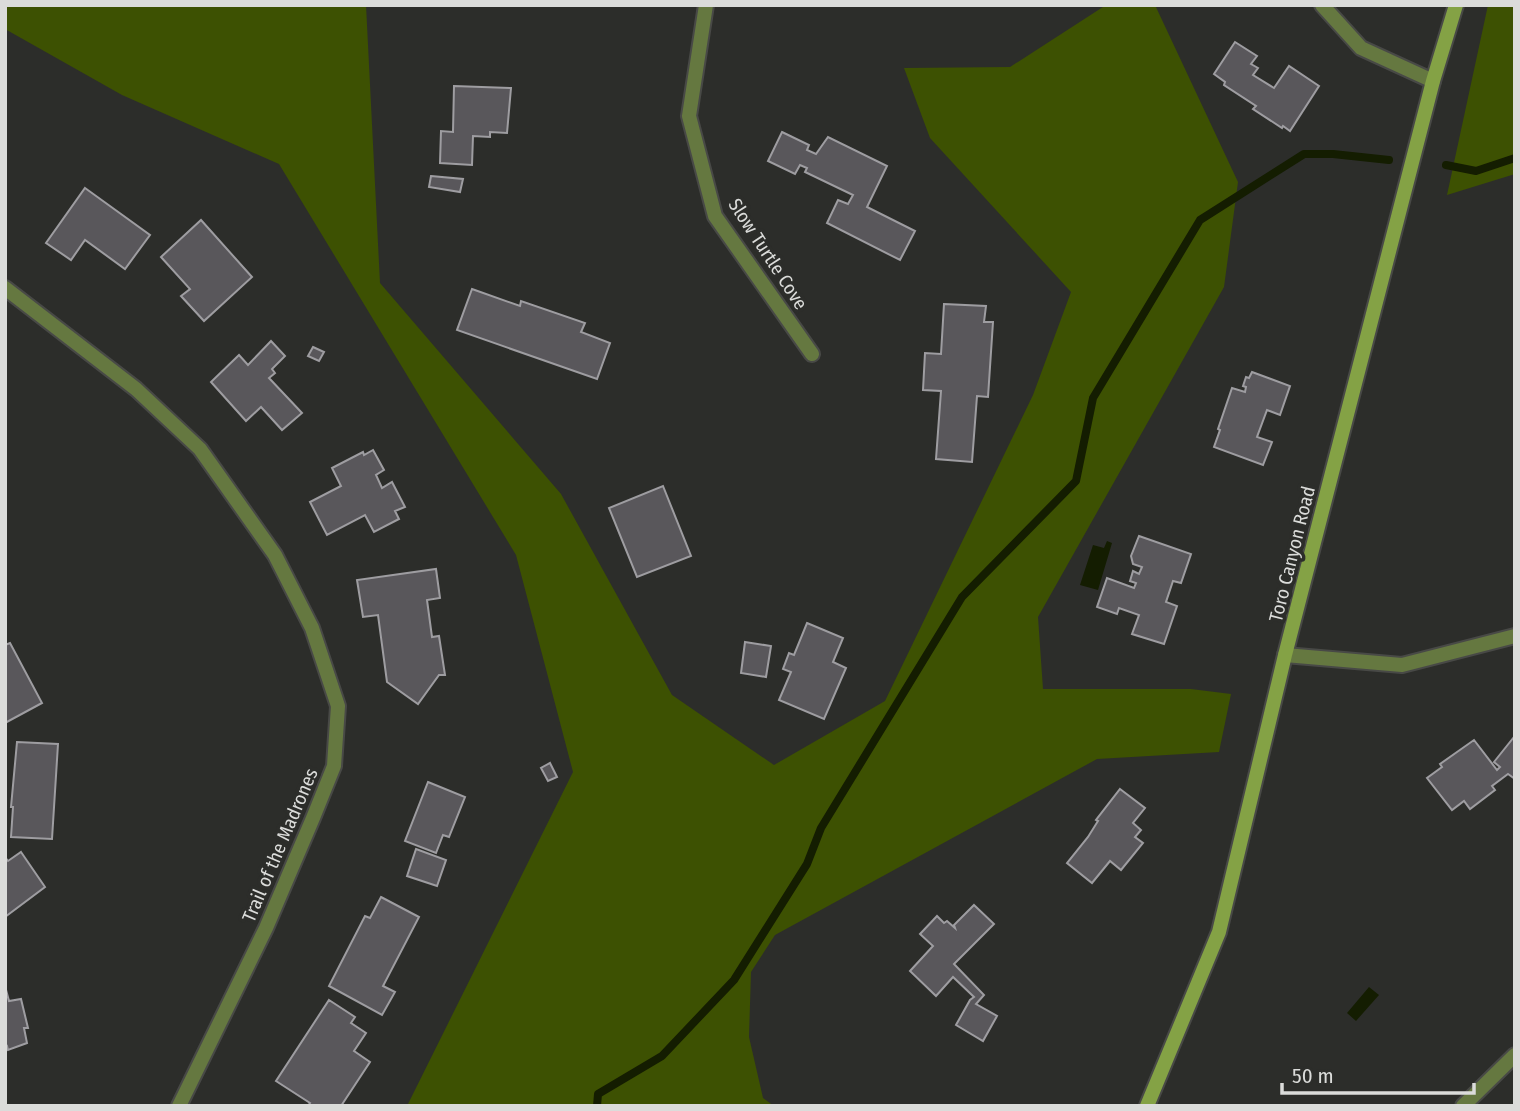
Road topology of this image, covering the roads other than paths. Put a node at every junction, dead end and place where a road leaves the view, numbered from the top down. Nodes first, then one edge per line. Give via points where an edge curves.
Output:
1 (706, 5) edge
2 (1322, 5) edge
3 (1456, 5) edge
4 (1433, 81) junction
5 (5, 288) edge
6 (812, 354) dead end
7 (1515, 636) edge
8 (1285, 655) junction
9 (1515, 1055) edge
10 (1151, 1105) edge
11 (179, 1106) edge
12 (1463, 1106) edge

1 - 6 street, Slow Turtle Cove via 689,116 715,216
2 - 4 street via 1361,48
3 - 4 street, Toro Canyon Road
4 - 8 street, Toro Canyon Road
5 - 11 street, Trail of the Madrones via 136,389 200,449 275,555 312,628 338,706 334,766 266,928
7 - 8 street via 1402,665
8 - 10 street, Toro Canyon Road via 1219,932
9 - 12 street

